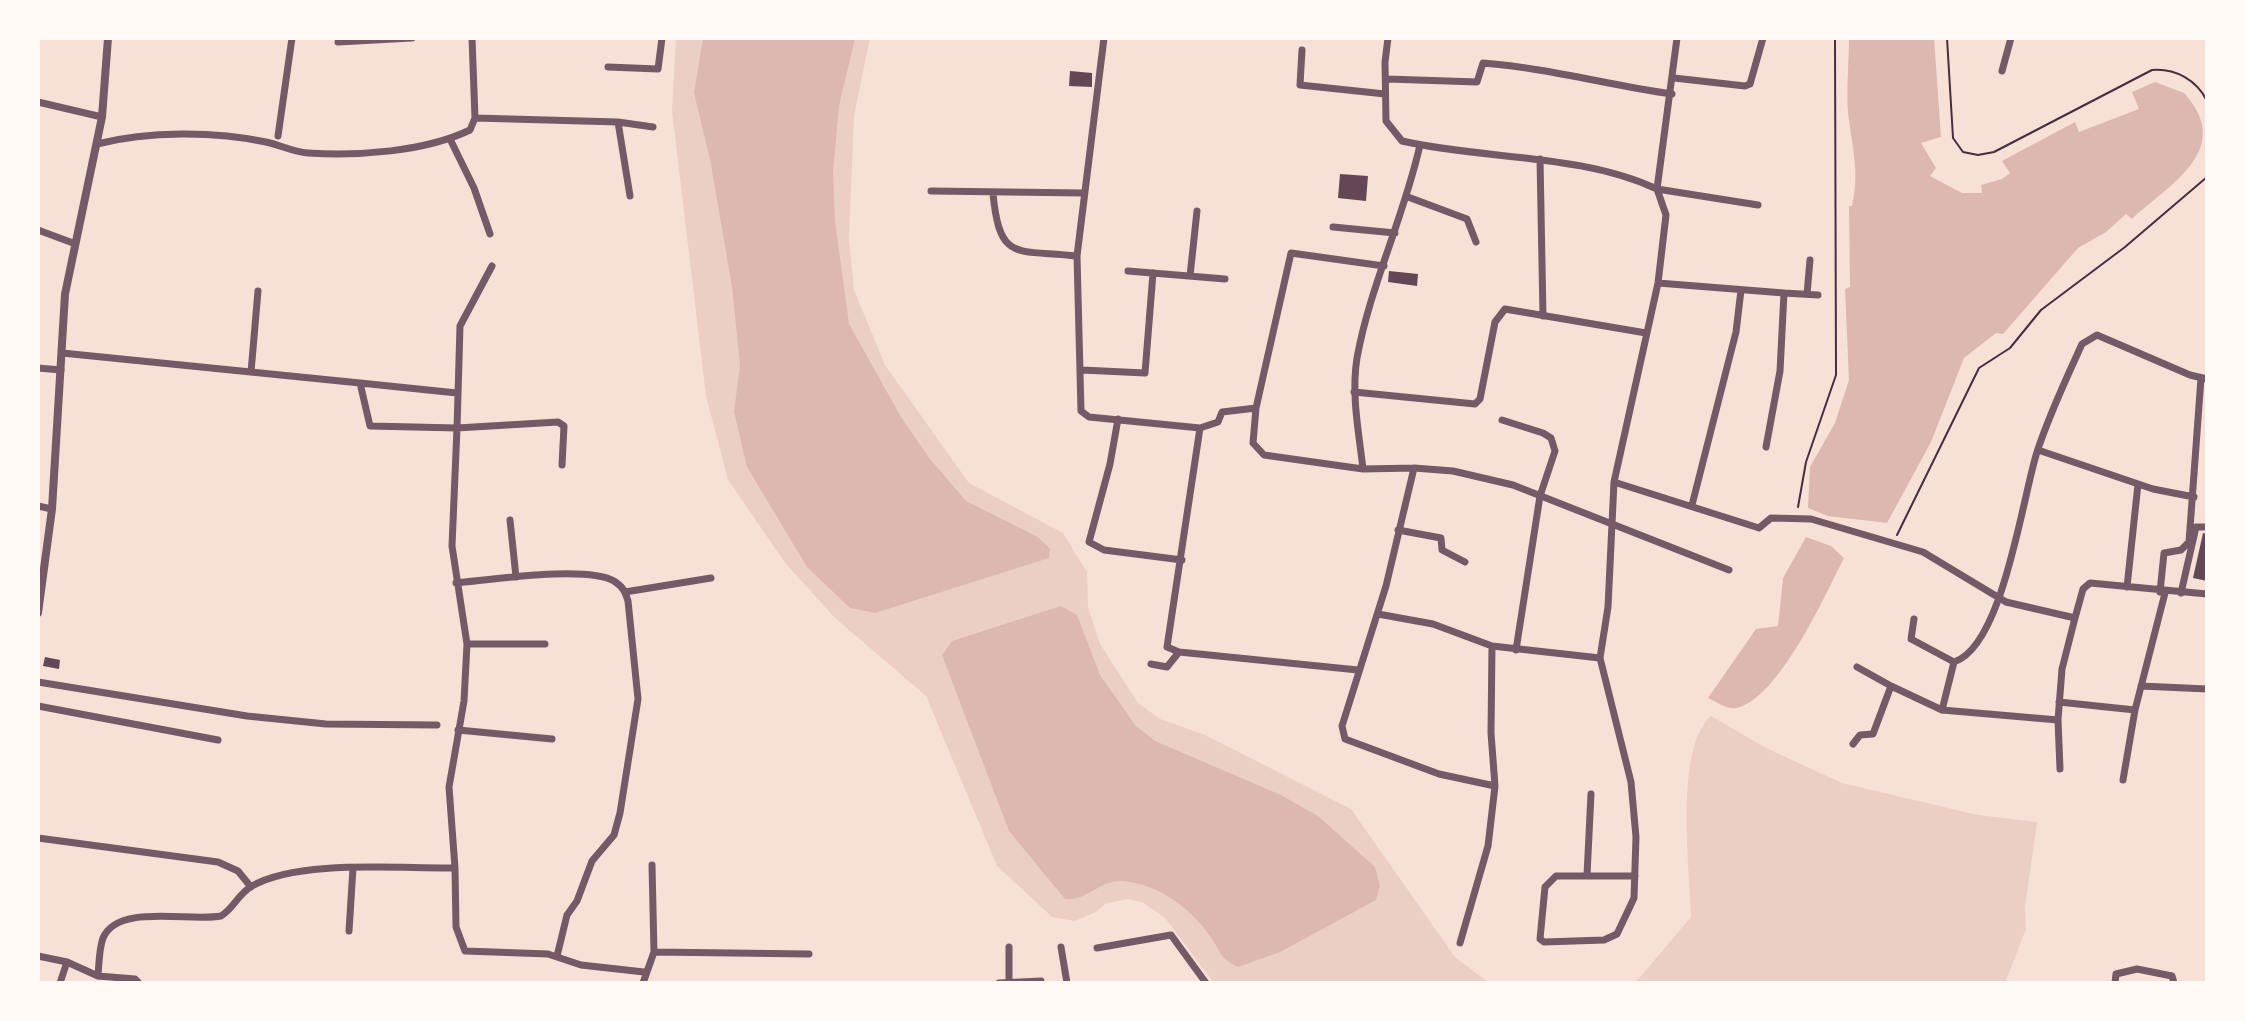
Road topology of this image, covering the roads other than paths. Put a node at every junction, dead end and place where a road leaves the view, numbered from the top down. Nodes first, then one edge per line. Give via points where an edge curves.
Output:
1 (108, 38) edge
2 (292, 38) edge
3 (412, 38) edge
4 (472, 38) edge
5 (662, 38) edge
6 (1104, 38) edge
7 (1388, 38) edge
8 (1677, 38) edge
9 (1763, 38) edge
10 (2011, 38) edge
11 (338, 42) dead end
12 (1302, 50) dead end
13 (608, 67) dead end
14 (2002, 71) dead end
15 (1674, 78) junction
16 (1387, 79) junction
17 (1385, 94) junction
18 (1672, 94) junction
19 (38, 102) edge
20 (102, 117) junction
21 (475, 118) junction
22 (618, 122) junction
23 (653, 127) dead end
24 (278, 136) dead end
25 (450, 139) junction
26 (97, 144) junction
27 (1420, 145) junction
28 (1540, 159) junction
29 (1657, 189) junction
30 (931, 191) dead end
31 (1083, 193) junction
32 (993, 194) junction
33 (630, 196) dead end
34 (1408, 197) junction
35 (1758, 205) dead end
36 (1197, 211) dead end
37 (1333, 227) dead end
38 (38, 230) edge
39 (1395, 233) junction
40 (490, 234) dead end
41 (1476, 242) dead end
42 (73, 243) junction
43 (1077, 256) junction
44 (1810, 260) dead end
45 (492, 266) dead end
46 (1384, 266) junction
47 (1128, 271) dead end
48 (1153, 273) junction
49 (1190, 276) junction
50 (1225, 279) dead end
51 (1658, 283) junction
52 (1741, 290) junction
53 (258, 291) dead end
54 (1784, 293) junction
55 (1807, 294) junction
56 (1818, 295) dead end
57 (1543, 316) junction
58 (1646, 333) junction
59 (62, 353) junction
60 (38, 370) edge
61 (1082, 370) junction
62 (251, 372) junction
63 (61, 373) junction
64 (2204, 378) edge
65 (360, 383) junction
66 (1354, 392) junction
67 (457, 393) junction
68 (1256, 408) junction
69 (1118, 419) junction
70 (1502, 420) dead end
71 (457, 428) junction
72 (1200, 428) junction
73 (1766, 447) dead end
74 (2038, 450) junction
75 (562, 465) dead end
76 (1414, 468) junction
77 (1363, 469) junction
78 (1614, 482) junction
79 (2138, 484) junction
80 (1540, 496) junction
81 (2194, 497) junction
82 (1692, 505) junction
83 (38, 506) edge
84 (52, 509) junction
85 (510, 520) dead end
86 (1611, 522) junction
87 (2207, 527) edge
88 (1398, 530) junction
89 (1182, 560) junction
90 (1465, 562) dead end
91 (1729, 570) dead end
92 (42, 571) edge
93 (516, 577) junction
94 (711, 578) dead end
95 (456, 583) junction
96 (2127, 587) junction
97 (625, 592) junction
98 (2162, 592) junction
99 (2181, 593) junction
100 (2207, 594) edge
101 (1997, 596) junction
102 (38, 613) edge
103 (1378, 614) junction
104 (2075, 618) junction
105 (1914, 619) dead end
106 (467, 644) junction
107 (545, 644) dead end
108 (1492, 646) junction
109 (1516, 650) junction
110 (1179, 652) junction
111 (1600, 658) junction
112 (1954, 662) junction
113 (1151, 664) dead end
114 (1857, 667) dead end
115 (1358, 670) junction
116 (38, 682) edge
117 (1891, 686) junction
118 (2141, 686) junction
119 (2207, 689) edge
120 (2059, 702) junction
121 (38, 706) edge
122 (1942, 710) junction
123 (2135, 710) junction
124 (2058, 720) junction
125 (437, 725) dead end
126 (458, 730) junction
127 (552, 739) dead end
128 (218, 740) dead end
129 (1853, 744) dead end
130 (2060, 769) dead end
131 (2123, 780) dead end
132 (1495, 786) junction
133 (1591, 794) dead end
134 (38, 838) edge
135 (652, 865) dead end
136 (353, 868) junction
137 (455, 868) junction
138 (1587, 875) junction
139 (1635, 876) junction
140 (251, 887) junction
141 (349, 931) dead end
142 (1460, 943) dead end
143 (1009, 947) dead end
144 (1061, 947) dead end
145 (1097, 948) dead end
146 (654, 952) junction
147 (809, 954) dead end
148 (38, 956) edge
149 (557, 956) junction
150 (67, 962) junction
151 (644, 972) junction
152 (98, 976) junction
153 (1041, 981) dead end
154 (1009, 982) edge
155 (60, 983) edge
156 (139, 983) edge
157 (643, 983) edge
158 (999, 983) edge
159 (1067, 983) edge
160 (1206, 983) edge
161 (2115, 983) edge
162 (2174, 983) edge

1 - 20 street
2 - 24 street
3 - 11 street
4 - 21 street
5 - 13 street via 658,69
6 - 31 street
7 - 16 street
8 - 15 street
9 - 15 street via 1750,84
10 - 14 street
12 - 17 street via 1300,85
15 - 18 street
16 - 17 street
16 - 18 street via 1477,82 1483,63 1536,67
17 - 27 street via 1391,131 1402,141
18 - 29 street
19 - 20 street
20 - 26 street
21 - 22 street
21 - 25 street via 470,130
22 - 23 street
22 - 33 street
25 - 26 street via 308,153 232,137 131,137
25 - 40 street
26 - 42 street
27 - 28 street
27 - 34 street
28 - 29 street
28 - 57 street
29 - 35 street
29 - 51 street via 1666,215
30 - 32 street
31 - 32 street
31 - 43 street
32 - 43 street via 997,230 1005,243
34 - 39 street
34 - 41 street via 1467,219
36 - 49 street
37 - 39 street
38 - 42 street
39 - 46 street
42 - 59 street
43 - 61 street
44 - 55 street
45 - 67 street via 460,326
46 - 66 street via 1357,359
46 - 68 street via 1291,253
47 - 48 street
48 - 49 street
48 - 61 street via 1145,373
49 - 50 street
51 - 52 street
51 - 58 street
52 - 54 street
52 - 82 street via 1736,332
53 - 62 street
54 - 55 street
54 - 73 street via 1780,371
55 - 56 street
57 - 58 street
57 - 66 street via 1500,311 1475,404
58 - 78 street
59 - 62 street
59 - 63 street
60 - 63 street
61 - 69 street via 1083,415
62 - 65 street
63 - 84 street
64 - 74 street via 2092,335 2082,344
64 - 81 street
65 - 67 street
65 - 71 street via 370,426
66 - 77 street
67 - 71 street
68 - 72 street via 1222,412 1218,422
68 - 77 street via 1253,443 1264,455
69 - 72 street
69 - 89 street via 1089,542 1104,550
70 - 80 street via 1543,433 1555,445
71 - 75 street via 558,422 564,426
71 - 95 street via 452,546
72 - 89 street
74 - 79 street
74 - 101 street
76 - 77 street
76 - 80 street via 1468,474
76 - 88 street
78 - 82 street
78 - 86 street
79 - 81 street
79 - 96 street
80 - 86 street
80 - 109 street
81 - 98 street via 2189,542 2181,550 2164,553
82 - 101 street via 1759,528 1771,518 1799,516 1894,543 1923,552
83 - 84 street
84 - 92 street
85 - 93 street
86 - 91 street
86 - 111 street
87 - 99 street via 2196,527
88 - 90 street via 1441,538 1442,550
88 - 103 street
89 - 110 street via 1166,644
92 - 102 street
93 - 95 street
93 - 97 street via 582,575 611,579
94 - 97 street
95 - 106 street
96 - 98 street
96 - 104 street via 2087,584
97 - 149 street via 638,699 620,813 614,835 592,861 567,915
98 - 99 street
98 - 118 street
99 - 100 street
101 - 104 street via 2021,608
101 - 112 street via 1977,647
103 - 108 street via 1433,624
103 - 115 street
104 - 120 street
105 - 112 street via 1911,639
106 - 107 street
106 - 126 street
108 - 109 street
108 - 132 street
109 - 111 street
110 - 113 street via 1167,667
110 - 115 street
111 - 139 street via 1631,782
112 - 122 street
114 - 117 street
115 - 132 street via 1342,726 1345,739 1439,774
116 - 125 street via 247,716 326,724
117 - 122 street
117 - 129 street via 1873,734 1860,735
118 - 119 street
118 - 123 street
120 - 123 street
120 - 124 street
121 - 128 street
122 - 124 street
123 - 131 street
124 - 130 street
126 - 127 street
126 - 137 street via 449,787
132 - 142 street via 1488,846
133 - 138 street
134 - 140 street via 218,862 238,871
135 - 146 street
136 - 137 street
136 - 140 street via 301,873
136 - 141 street
137 - 149 street via 456,927 465,951
138 - 139 street
138 - 139 street via 1556,876 1545,887 1539,932 1544,942 1604,940 1617,934 1634,898
140 - 152 street via 221,916 120,921 102,940
143 - 154 street
144 - 159 street
145 - 160 street via 1171,935
146 - 147 street
146 - 151 street
148 - 150 street
149 - 151 street via 581,965
150 - 152 street
150 - 155 street
151 - 157 street
152 - 156 street
153 - 154 street
154 - 158 street
161 - 162 street via 2116,974 2137,969 2172,976

